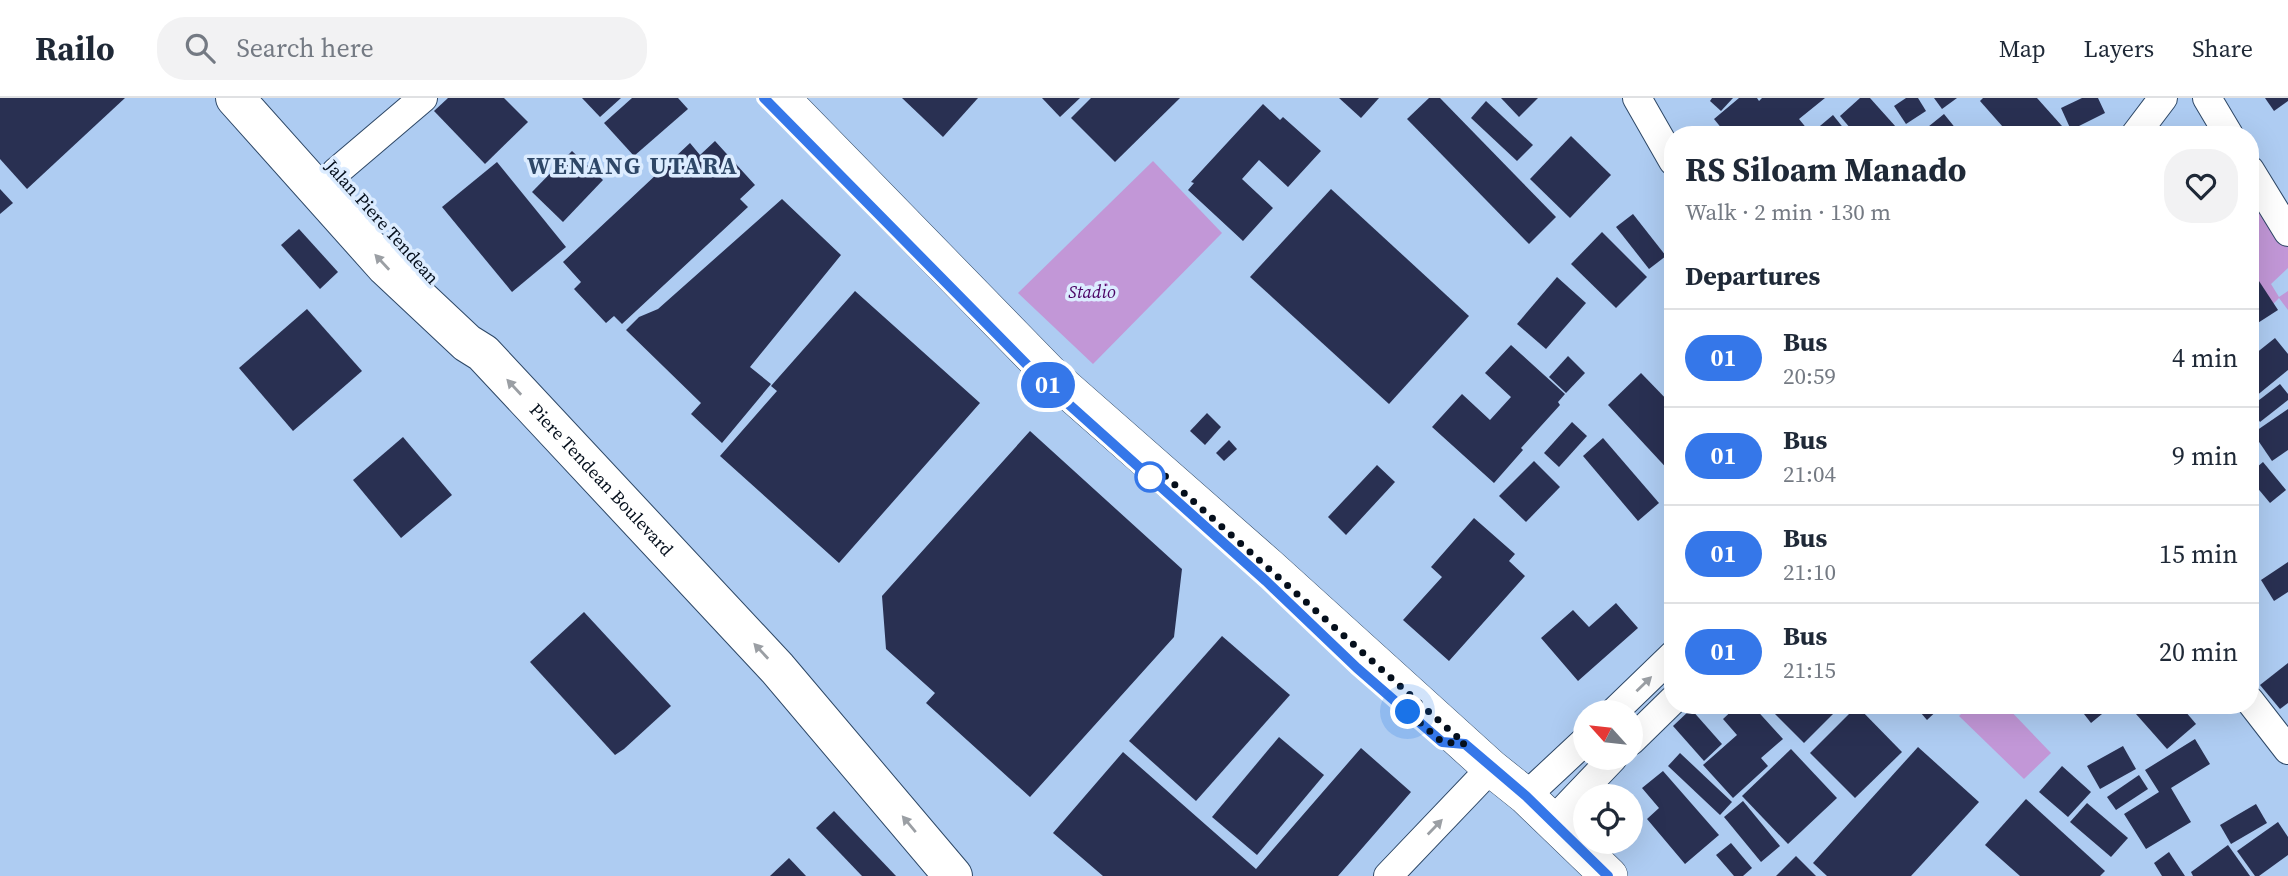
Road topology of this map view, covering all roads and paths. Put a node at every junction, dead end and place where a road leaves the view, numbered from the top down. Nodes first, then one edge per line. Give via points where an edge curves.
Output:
1 (235, 98) edge
2 (269, 98) edge
3 (422, 98) edge
4 (764, 98) edge
5 (781, 98) edge
6 (1637, 98) edge
7 (2163, 98) edge
8 (2207, 98) edge
9 (2142, 126) edge
10 (2224, 126) edge
11 (1664, 145) edge
12 (336, 172) junction
13 (2259, 185) edge
14 (2288, 232) edge
15 (483, 353) junction
16 (1076, 404) junction
17 (1664, 664) edge
18 (1626, 700) edge
19 (1664, 709) edge
20 (2259, 713) edge
21 (1643, 729) edge
22 (2288, 750) edge
23 (1573, 753) edge
24 (1478, 756) junction
25 (1557, 768) junction
26 (1601, 770) edge
27 (1574, 784) edge
28 (1586, 784) edge
29 (1526, 796) junction
30 (1573, 798) edge
31 (1552, 822) junction
32 (953, 876) edge
33 (1388, 876) edge
34 (1608, 876) edge

15 -> 1 highway, Piere Tendean Boulevard via 386,267
2 - 12 highway, Jalan Piere Tendean
3 - 12 street
4 - 16 main road via 980,319
5 - 16 main road
6 - 11 street
7 - 9 street
8 - 10 street
12 - 15 highway, Jalan Piere Tendean via 472,322
13 - 14 street
32 -> 15 highway, Piere Tendean Boulevard via 777,668
16 - 24 main road via 1269,567
18 -> 17 street
19 - 21 street
20 - 22 street
23 - 25 street
24 - 29 main road
33 -> 24 street
25 - 27 street
25 - 29 street
26 - 28 street
29 - 31 main road
30 - 31 street
31 - 34 main road

